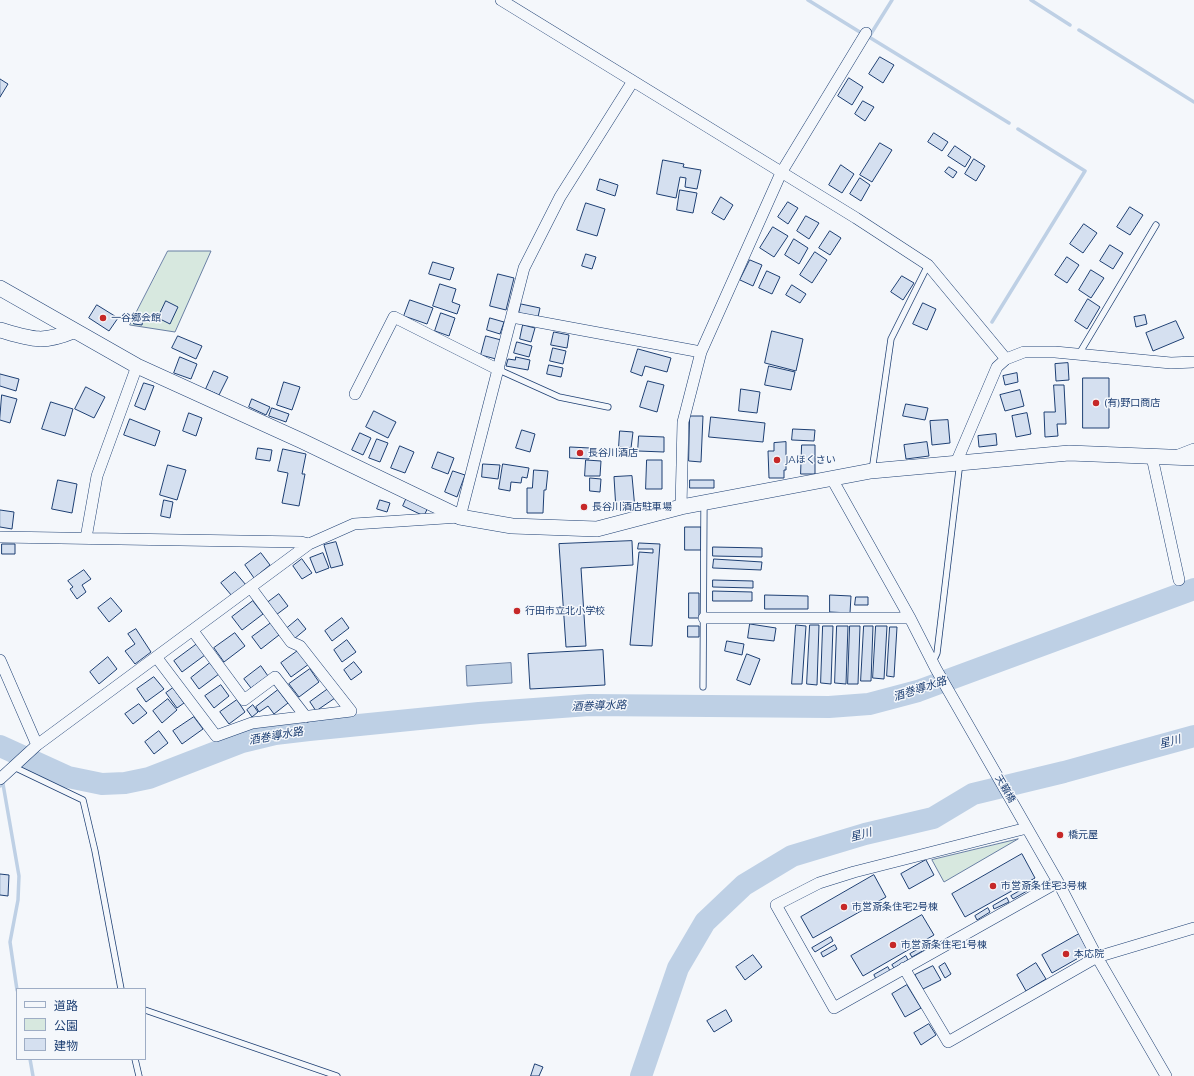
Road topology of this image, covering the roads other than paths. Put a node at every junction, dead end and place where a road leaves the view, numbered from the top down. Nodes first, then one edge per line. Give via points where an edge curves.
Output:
1 (501, 0) edge
2 (866, 33) dead end
3 (633, 82) junction
4 (781, 173) junction
5 (1156, 225) dead end
6 (928, 266) junction
7 (0, 288) edge
8 (512, 317) junction
9 (0, 330) edge
10 (73, 331) junction
11 (701, 352) junction
12 (1079, 355) junction
13 (1006, 359) junction
14 (1194, 362) edge
15 (138, 366) junction
16 (499, 370) junction
17 (355, 394) dead end
18 (608, 407) dead end
19 (1194, 449) edge
20 (1152, 457) junction
21 (1171, 458) junction
22 (1194, 458) edge
23 (956, 463) junction
24 (872, 471) junction
25 (832, 479) junction
26 (704, 504) junction
27 (681, 507) junction
28 (460, 517) junction
29 (0, 537) edge
30 (86, 538) junction
31 (309, 544) junction
32 (1179, 580) dead end
33 (251, 588) junction
34 (704, 618) junction
35 (910, 618) junction
36 (192, 631) junction
37 (157, 658) junction
38 (0, 660) edge
39 (935, 666) junction
40 (703, 687) dead end
41 (306, 717) junction
42 (35, 748) junction
43 (16, 765) junction
44 (1, 776) edge
45 (1026, 826) junction
46 (1058, 882) junction
47 (1194, 928) edge
48 (1097, 957) junction
49 (904, 968) junction
50 (120, 988) edge
51 (146, 1010) edge
52 (135, 1060) edge
53 (139, 1076) edge
54 (338, 1076) edge
55 (1166, 1076) edge

1 - 3 street
2 - 4 street
3 - 4 street
3 - 8 street via 556,204 524,268
4 - 6 street via 856,218
4 - 11 street
5 - 12 lane
6 - 13 street
6 - 24 lane via 891,339
7 - 10 street
8 - 11 street
8 - 16 street
9 - 10 street via 42,340
10 - 15 street
11 - 27 street via 683,422
12 - 13 street via 1024,352
12 - 14 street via 1171,364
13 - 23 street via 997,367
15 - 28 street via 302,440
15 - 30 street via 98,476
16 - 17 street via 394,317
16 - 18 lane via 559,398
16 - 28 street
19 - 21 street
20 - 21 street
20 - 23 street via 1069,453
20 - 32 street
21 - 22 street
23 - 24 street
23 - 39 lane via 959,470
24 - 25 street
25 - 26 street
25 - 35 street, 天籟橋
26 - 27 street
26 - 34 lane
27 - 28 street via 597,529 512,526
28 - 31 street via 354,524
29 - 30 street
30 - 31 street
31 - 33 street
33 - 36 street
33 - 41 street via 291,642 300,646 351,711
34 - 35 street
34 - 40 lane
35 - 39 street, 天籟橋
36 - 37 street
36 - 41 street via 244,700 275,677
37 - 41 street via 216,736 252,723
37 - 42 street
38 - 42 street
39 - 45 street, 天籟橋
42 - 43 street
43 - 44 street
43 - 50 lane via 83,800
45 - 46 street, 天籟橋
45 - 49 street via 819,883 776,905 834,1008
46 - 48 street, 天籟橋
46 - 49 street
47 - 48 street
48 - 49 street via 948,1042
48 - 55 street, 天籟橋
51 - 54 lane
52 - 53 lane

